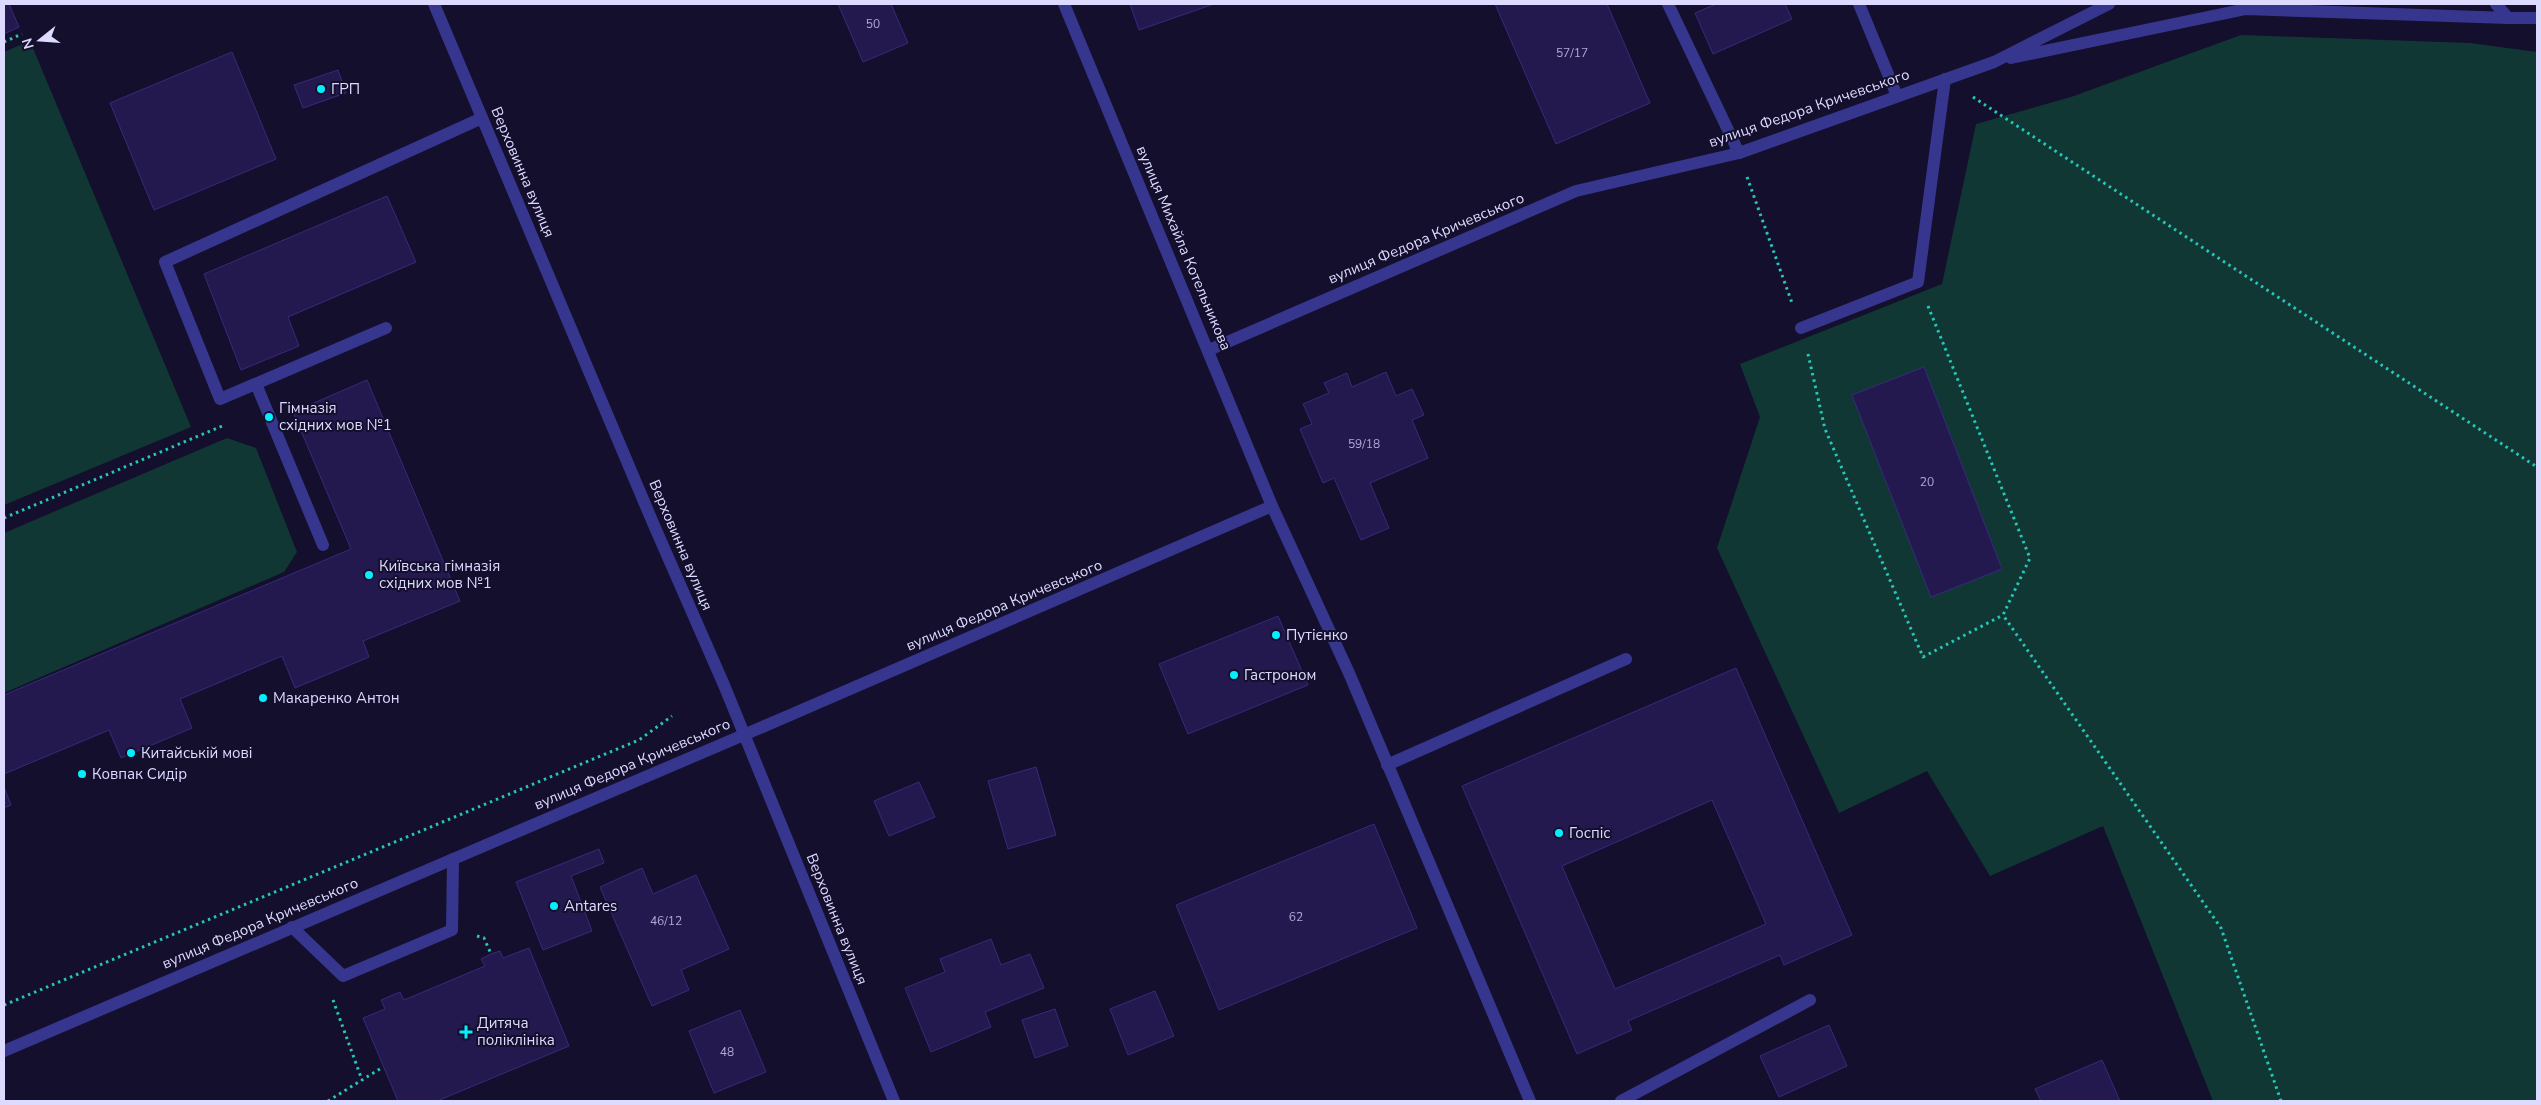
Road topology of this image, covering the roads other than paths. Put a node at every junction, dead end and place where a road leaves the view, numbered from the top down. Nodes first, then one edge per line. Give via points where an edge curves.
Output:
1 (434, 4) edge
2 (1064, 4) edge
3 (1668, 4) edge
4 (1859, 4) edge
5 (2109, 4) edge
6 (2496, 4) edge
7 (2508, 18) junction
8 (2537, 18) edge
9 (1994, 62) junction
10 (1946, 79) junction
11 (1897, 96) junction
12 (482, 118) junction
13 (1739, 153) junction
14 (386, 328) dead end
15 (1801, 328) road end
16 (1209, 350) junction
17 (256, 384) junction
18 (1272, 506) junction
19 (323, 545) dead end
20 (1626, 659) dead end
21 (744, 734) junction
22 (1387, 765) junction
23 (453, 859) junction
24 (292, 927) junction
25 (1810, 1000) dead end
26 (4, 1051) edge
27 (894, 1101) edge
28 (1530, 1101) edge
29 (1621, 1101) edge

1 - 12 street, Верховинна вулиця
2 - 16 street, вулиця Михайла Котельникова
3 - 13 street
4 - 11 street
5 - 9 street, вулиця Федора Кричевського
6 - 7 street
7 - 8 street
7 - 9 street via 2246,9
9 - 10 street, вулиця Федора Кричевського
10 - 11 street, вулиця Федора Кричевського
10 - 15 street via 1918,282
11 - 13 street, вулиця Федора Кричевського
12 - 17 street via 165,262 220,399
12 - 21 street, Верховинна вулиця
13 - 16 street, вулиця Федора Кричевського via 1576,191
14 - 17 street
16 - 18 street, вулиця Михайла Котельникова
17 - 19 street
18 - 21 street, вулиця Федора Кричевського
18 - 22 street, вулиця Михайла Котельникова
20 - 22 street
21 - 23 street, вулиця Федора Кричевського
21 - 27 street, Верховинна вулиця
22 - 28 street, вулиця Михайла Котельникова
23 - 24 street, вулиця Федора Кричевського
23 - 24 street via 452,930 343,976
24 - 26 street, вулиця Федора Кричевського
25 - 29 street

